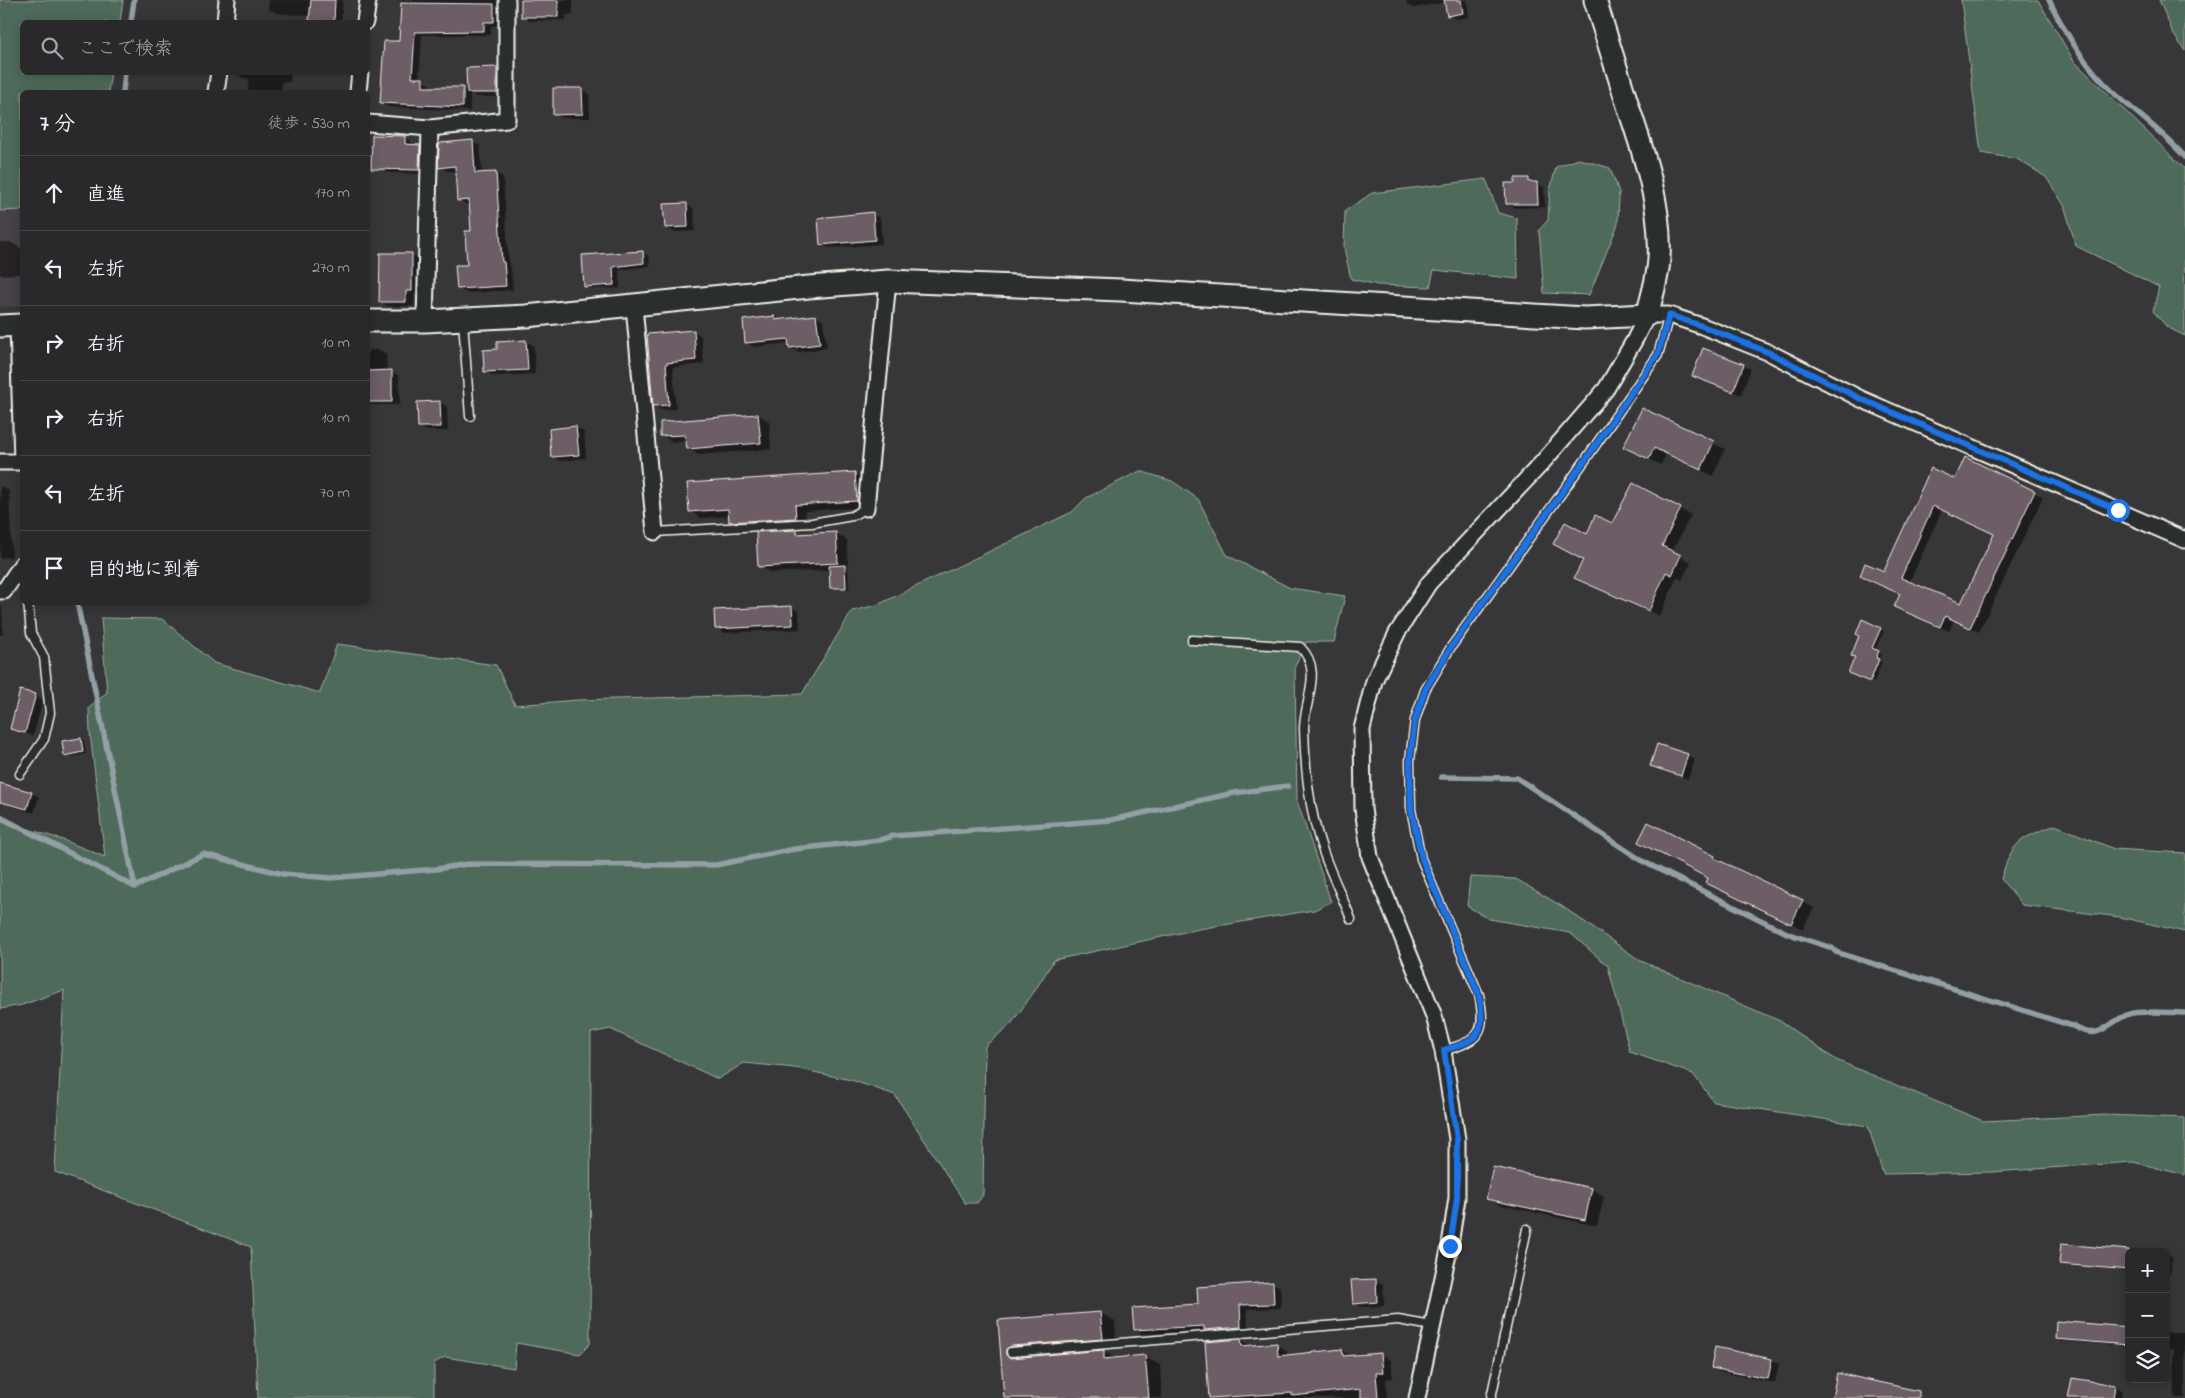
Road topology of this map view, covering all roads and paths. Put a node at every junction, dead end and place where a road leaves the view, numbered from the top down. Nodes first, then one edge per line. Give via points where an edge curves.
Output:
1 (227, 0) edge
2 (368, 0) edge
3 (507, 0) edge
4 (1595, 0) edge
5 (225, 20) edge
6 (365, 20) edge
7 (219, 75) edge
8 (360, 75) edge
9 (216, 90) edge
10 (358, 90) edge
11 (370, 123) edge
12 (430, 128) junction
13 (888, 281) junction
14 (634, 306) junction
15 (1647, 315) junction
16 (1669, 315) junction
17 (463, 319) junction
18 (370, 321) edge
19 (425, 321) junction
20 (13, 325) edge
21 (470, 416) dead end
22 (20, 431) edge
23 (20, 461) edge
24 (0, 462) edge
25 (866, 508) joint
26 (655, 532) joint
27 (2185, 540) edge
28 (20, 567) edge
29 (0, 591) edge
30 (28, 605) edge
31 (1192, 640) dead end
32 (20, 774) dead end
33 (1351, 919) dead end
34 (1444, 1050) junction
35 (1527, 1229) dead end
36 (1432, 1326) junction
37 (1010, 1352) dead end
38 (1417, 1398) edge
39 (1491, 1398) edge

1 - 5 street
2 - 6 street
3 - 12 street via 507,120
4 - 15 street via 1640,144 1658,226 1659,259
7 - 9 street
8 - 10 street
11 - 12 street
12 - 19 street
13 - 14 street
13 - 15 street via 1121,290 1585,318
13 - 25 street
14 - 17 street
14 - 26 street
15 - 16 street
15 - 34 street via 1606,390 1429,583 1397,633 1374,680 1362,729 1361,770 1370,857 1425,991
16 - 27 street via 1770,353 1861,399
16 - 34 lane via 1658,354 1451,647 1425,690 1415,720 1410,760 1411,809 1422,859 1479,995 1483,1016 1481,1029 1468,1044
17 - 19 street
17 - 21 lane
18 - 19 street
20 - 22 street
23 - 24 street
25 - 26 lane via 852,516 812,523
28 - 29 street via 4,591
30 - 32 lane via 31,633 44,658 50,713 44,739
31 - 33 lane via 1300,647 1309,656 1312,671 1304,727 1311,810 1321,846
34 - 36 street via 1457,1139 1457,1198
35 - 39 lane
36 - 37 lane via 1398,1320
36 - 38 street

